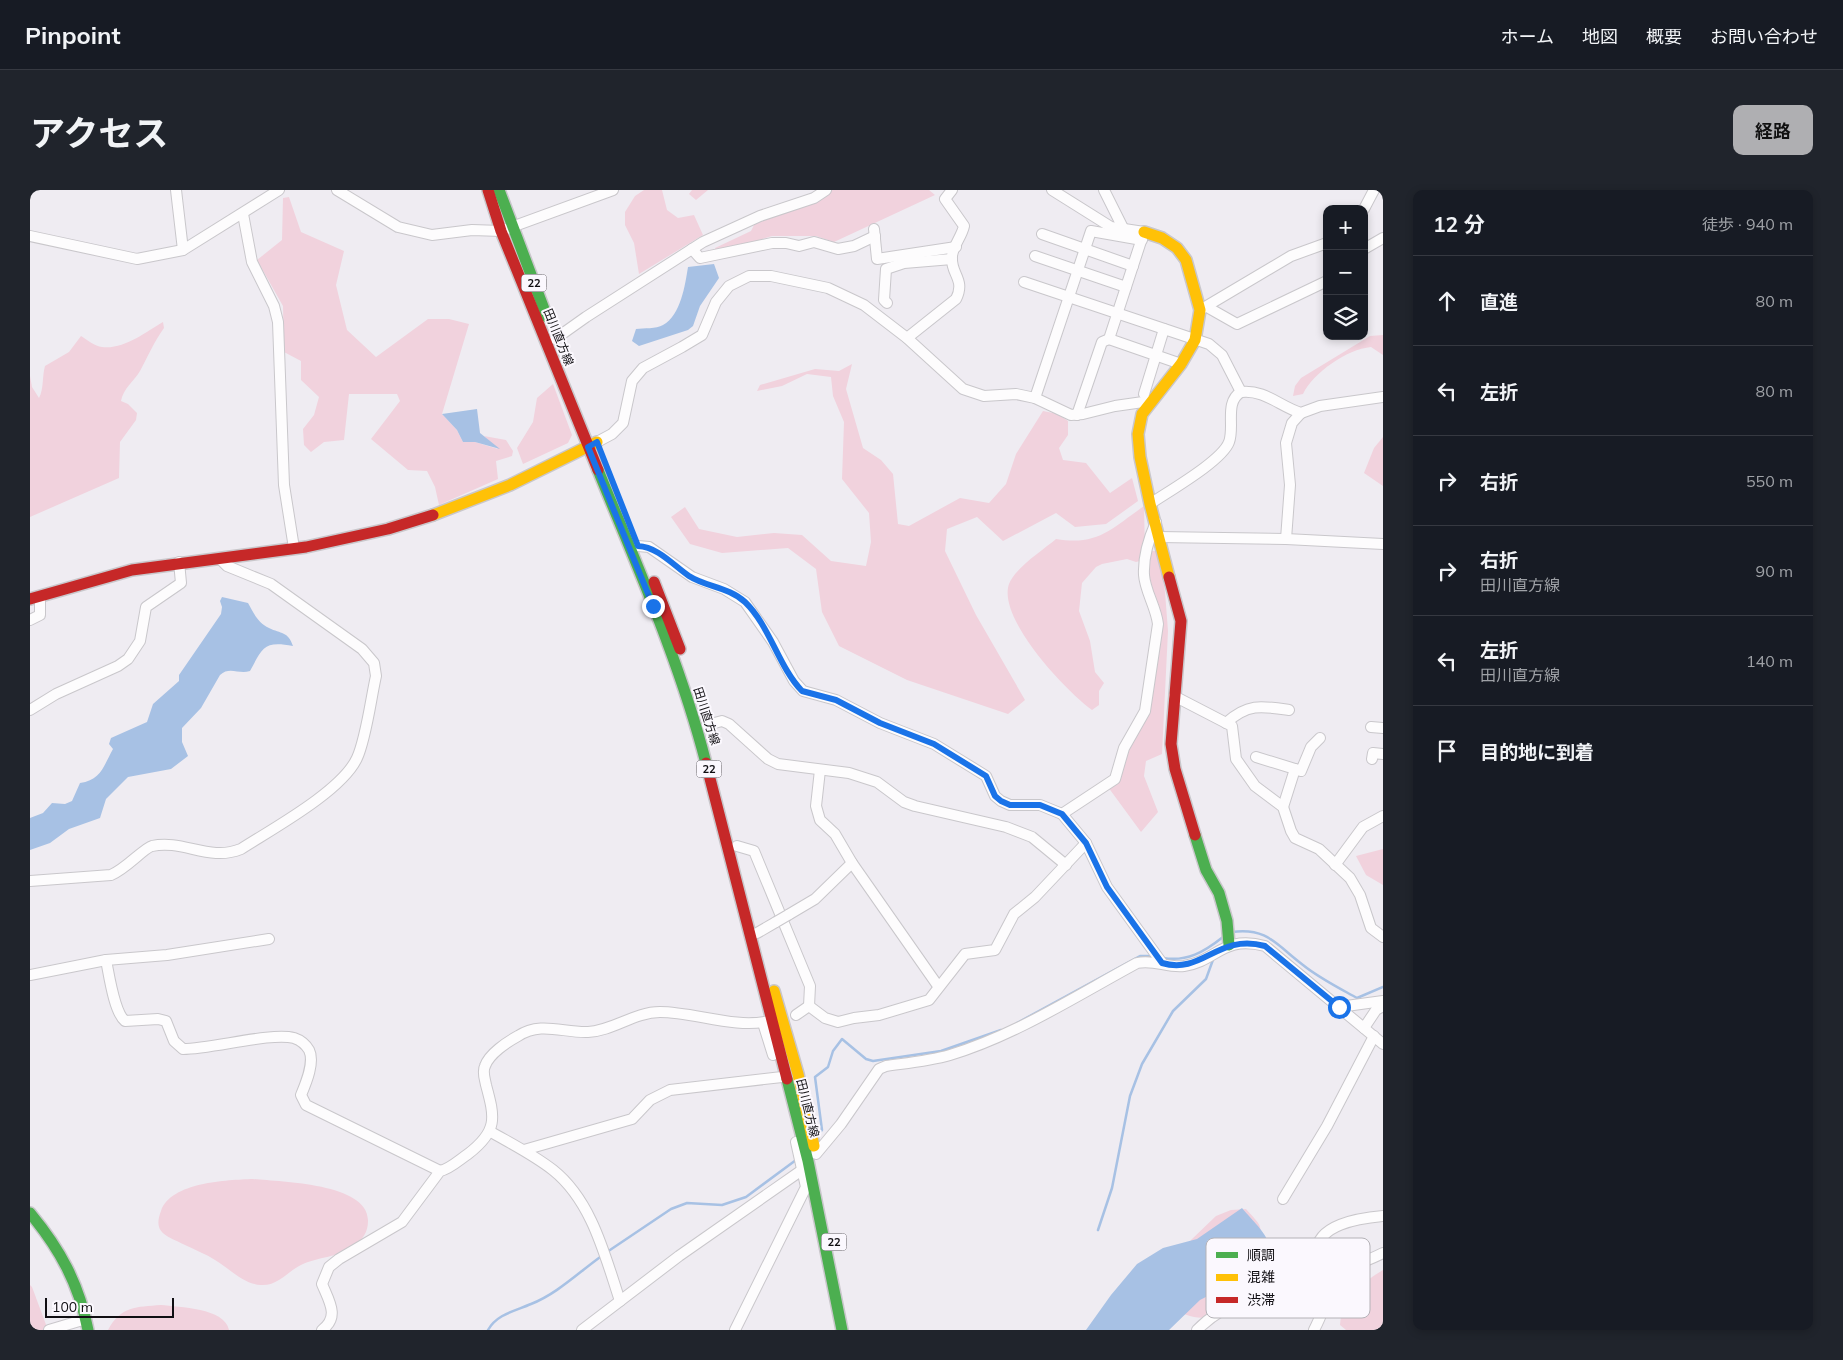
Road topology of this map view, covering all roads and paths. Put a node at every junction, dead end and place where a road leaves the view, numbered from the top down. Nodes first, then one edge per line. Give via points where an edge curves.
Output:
1 (176, 190) edge
2 (279, 190) edge
3 (337, 190) edge
4 (488, 190) edge
5 (499, 190) edge
6 (613, 190) edge
7 (826, 190) edge
8 (952, 190) edge
9 (1052, 190) edge
10 (1104, 190) edge
11 (1374, 190) edge
12 (1366, 205) edge
13 (242, 214) junction
14 (513, 228) junction
15 (1124, 230) junction
16 (501, 231) junction
17 (1042, 234) dead end
18 (30, 236) edge
19 (1143, 236) junction
20 (1383, 238) edge
21 (1323, 244) edge
22 (956, 247) junction
23 (1368, 247) edge
24 (692, 249) junction
25 (1085, 249) junction
26 (183, 250) junction
27 (1035, 256) dead end
28 (952, 259) junction
29 (1133, 266) junction
30 (1077, 271) junction
31 (1024, 282) dead end
32 (1323, 283) edge
33 (1126, 287) junction
34 (1068, 297) junction
35 (887, 303) dead end
36 (1204, 308) junction
37 (1118, 313) junction
38 (1164, 329) junction
39 (908, 338) junction
40 (555, 339) junction
41 (1109, 339) junction
42 (1195, 340) junction
43 (1156, 354) junction
44 (1181, 364) junction
45 (1241, 392) junction
46 (1147, 397) junction
47 (1383, 397) edge
48 (1035, 398) junction
49 (1301, 413) junction
50 (1077, 414) junction
51 (593, 444) junction
52 (1150, 504) junction
53 (1156, 521) junction
54 (1159, 537) junction
55 (1286, 539) junction
56 (1383, 544) edge
57 (638, 546) junction
58 (294, 548) junction
59 (220, 559) junction
60 (179, 562) junction
61 (35, 597) edge
62 (30, 620) edge
63 (1174, 696) junction
64 (30, 710) edge
65 (1290, 710) dead end
66 (1226, 723) junction
67 (707, 725) junction
68 (1371, 727) dead end
69 (1383, 728) edge
70 (1320, 738) dead end
71 (1383, 754) edge
72 (1256, 757) dead end
73 (1372, 760) dead end
74 (1295, 769) junction
75 (820, 770) junction
76 (1283, 807) junction
77 (1062, 814) junction
78 (1383, 816) edge
79 (1086, 843) junction
80 (737, 846) junction
81 (852, 863) junction
82 (1066, 865) junction
83 (1336, 865) junction
84 (30, 881) edge
85 (757, 933) junction
86 (1383, 937) edge
87 (269, 939) dead end
88 (1229, 943) junction
89 (106, 960) junction
90 (1162, 963) junction
91 (30, 976) edge
92 (938, 986) junction
93 (1383, 1001) edge
94 (809, 1006) junction
95 (1383, 1006) edge
96 (1339, 1007) junction
97 (796, 1015) dead end
98 (1364, 1028) junction
99 (1374, 1036) junction
100 (1383, 1044) edge
101 (782, 1077) junction
102 (490, 1132) junction
103 (524, 1150) junction
104 (816, 1154) junction
105 (802, 1170) junction
106 (440, 1171) junction
107 (1284, 1199) dead end
108 (30, 1213) edge
109 (1383, 1216) edge
110 (1324, 1238) edge
111 (1383, 1254) edge
112 (1370, 1260) edge
113 (620, 1301) junction
114 (1211, 1318) edge
115 (1318, 1318) edge
116 (87, 1324) edge
117 (584, 1329) edge
118 (49, 1330) edge
119 (322, 1330) edge
120 (735, 1330) edge
121 (842, 1330) edge
122 (852, 1330) edge
123 (1197, 1330) edge
124 (1314, 1330) edge

1 - 26 street
2 - 13 street
3 - 16 street via 398,227 432,235 472,230
4 - 16 main road, 田川直方線 / 22
5 - 14 main road, 田川直方線 / 22
6 - 14 street
7 - 24 street via 814,198 760,216
8 - 22 street via 945,199 964,226
9 - 15 street via 1111,227
10 - 15 street
11 - 12 street
13 - 26 street
13 - 58 street via 252,262 274,306 278,322 284,485
14 - 16 street
14 - 40 main road, 田川直方線 / 22
15 - 19 street
16 - 51 main road, 田川直方線 / 22
17 - 25 street
18 - 26 street via 137,259
19 - 25 street via 1092,231
19 - 29 street
19 - 36 main road via 1162,238 1177,248 1186,260
20 - 23 street
21 - 36 street via 1291,256
22 - 24 street via 877,259 875,233 854,246 838,250 814,242 800,246 772,243 700,258
22 - 28 street
24 - 40 street
25 - 29 street
25 - 30 street
27 - 30 street
28 - 35 street via 904,263 886,269 884,300
28 - 39 street via 961,284 956,299
29 - 33 street
30 - 33 street
30 - 34 street
31 - 34 street
32 - 36 street via 1237,324
33 - 37 street
34 - 37 street
34 - 48 street
36 - 42 main road
37 - 38 street
37 - 41 street
38 - 42 street
38 - 43 street
39 - 48 street via 962,389 984,396 1016,394
39 - 51 street via 864,305 828,288 771,276 749,276 729,286 716,302 702,334 643,368 632,381 623,423 612,434
40 - 51 main road, 田川直方線 / 22
41 - 43 street
41 - 50 street via 1102,342
42 - 44 main road
42 - 45 street via 1209,344 1222,355
43 - 44 street
43 - 46 street
44 - 46 main road
45 - 49 street via 1268,397
45 - 52 street via 1233,402 1230,441 1222,454
46 - 50 street
46 - 52 main road via 1138,434
47 - 49 street via 1320,406
48 - 50 street
49 - 55 street via 1292,423 1286,443 1290,485
51 - 57 main road, 田川直方線 / 22
51 - 58 main road via 469,502 358,536
51 - 121 main road, 田川直方線 / 22 via 705,755 808,1161
52 - 53 main road
53 - 54 main road
53 - 77 street via 1148,543 1144,576 1158,624 1145,711 1124,748 1115,779
54 - 55 street
54 - 63 main road via 1181,621
55 - 56 street
57 - 67 main road, 田川直方線 / 22 via 664,604
57 - 77 street via 649,547 692,578 745,602 802,691 836,700 880,723 934,744 986,776 995,796 1001,801 1010,805 1040,805
58 - 59 main road
59 - 60 main road
59 - 84 street via 227,566 271,584 362,649 374,663 376,676 358,758 349,771 316,800 241,849 228,854 151,846 123,870 111,875
60 - 61 main road
60 - 64 street via 181,583 146,607 140,642 128,659
61 - 62 street via 40,615
63 - 66 street
63 - 88 main road via 1171,744 1175,769 1206,870 1219,893
65 - 66 street via 1259,706 1241,712
66 - 76 street via 1234,732 1236,759 1255,786
67 - 75 street via 722,721 729,724 768,760 778,764
67 - 80 main road, 田川直方線 / 22
68 - 69 street
70 - 74 street via 1311,747 1301,771
71 - 73 street via 1373,753
72 - 74 street
74 - 76 street
75 - 81 street via 820,820 835,834
75 - 82 street via 877,782 909,804 1006,827 1032,837
76 - 83 street via 1295,838 1319,850
77 - 79 street
78 - 83 street via 1363,827
79 - 82 street
79 - 90 street via 1107,887
80 - 85 main road, 田川直方線 / 22
80 - 94 street via 754,851 810,986
81 - 85 street, bridge via 815,899
81 - 92 street
82 - 92 street via 1035,898 1014,914 995,950 965,954
83 - 86 street via 1350,878 1360,895 1371,928
85 - 104 main road, 田川直方線 / 22 via 798,1074
87 - 89 street via 167,955
88 - 90 street via 1186,965
88 - 96 street via 1265,946
89 - 91 street
89 - 106 street via 120,1017 125,1020 166,1021 174,1041 183,1049 278,1037 295,1038 310,1051 310,1065 301,1095 306,1105
90 - 104 street via 1137,963 1011,1032 984,1043 936,1059 879,1069
92 - 94 street via 929,1000 879,1015 838,1022
93 - 96 street
94 - 97 street
95 - 98 street via 1376,1010
96 - 98 street
98 - 99 street
99 - 100 street
99 - 107 street
101 - 102 street via 766,1022 661,1012 643,1013 588,1032 550,1027 533,1029 518,1035 484,1067 492,1105
101 - 103 street via 670,1090 650,1100 632,1119
101 - 105 street
102 - 103 street
102 - 106 street via 479,1146
103 - 113 street via 554,1170 577,1197 594,1226
104 - 122 main road, 田川直方線 / 22
105 - 113 street
105 - 120 street via 806,1187
106 - 119 street via 402,1222 329,1267 322,1284 333,1318
108 - 116 main road via 70,1267
109 - 110 street via 1359,1219 1328,1230
111 - 112 street
113 - 117 street
114 - 123 street
115 - 124 street
116 - 118 street

